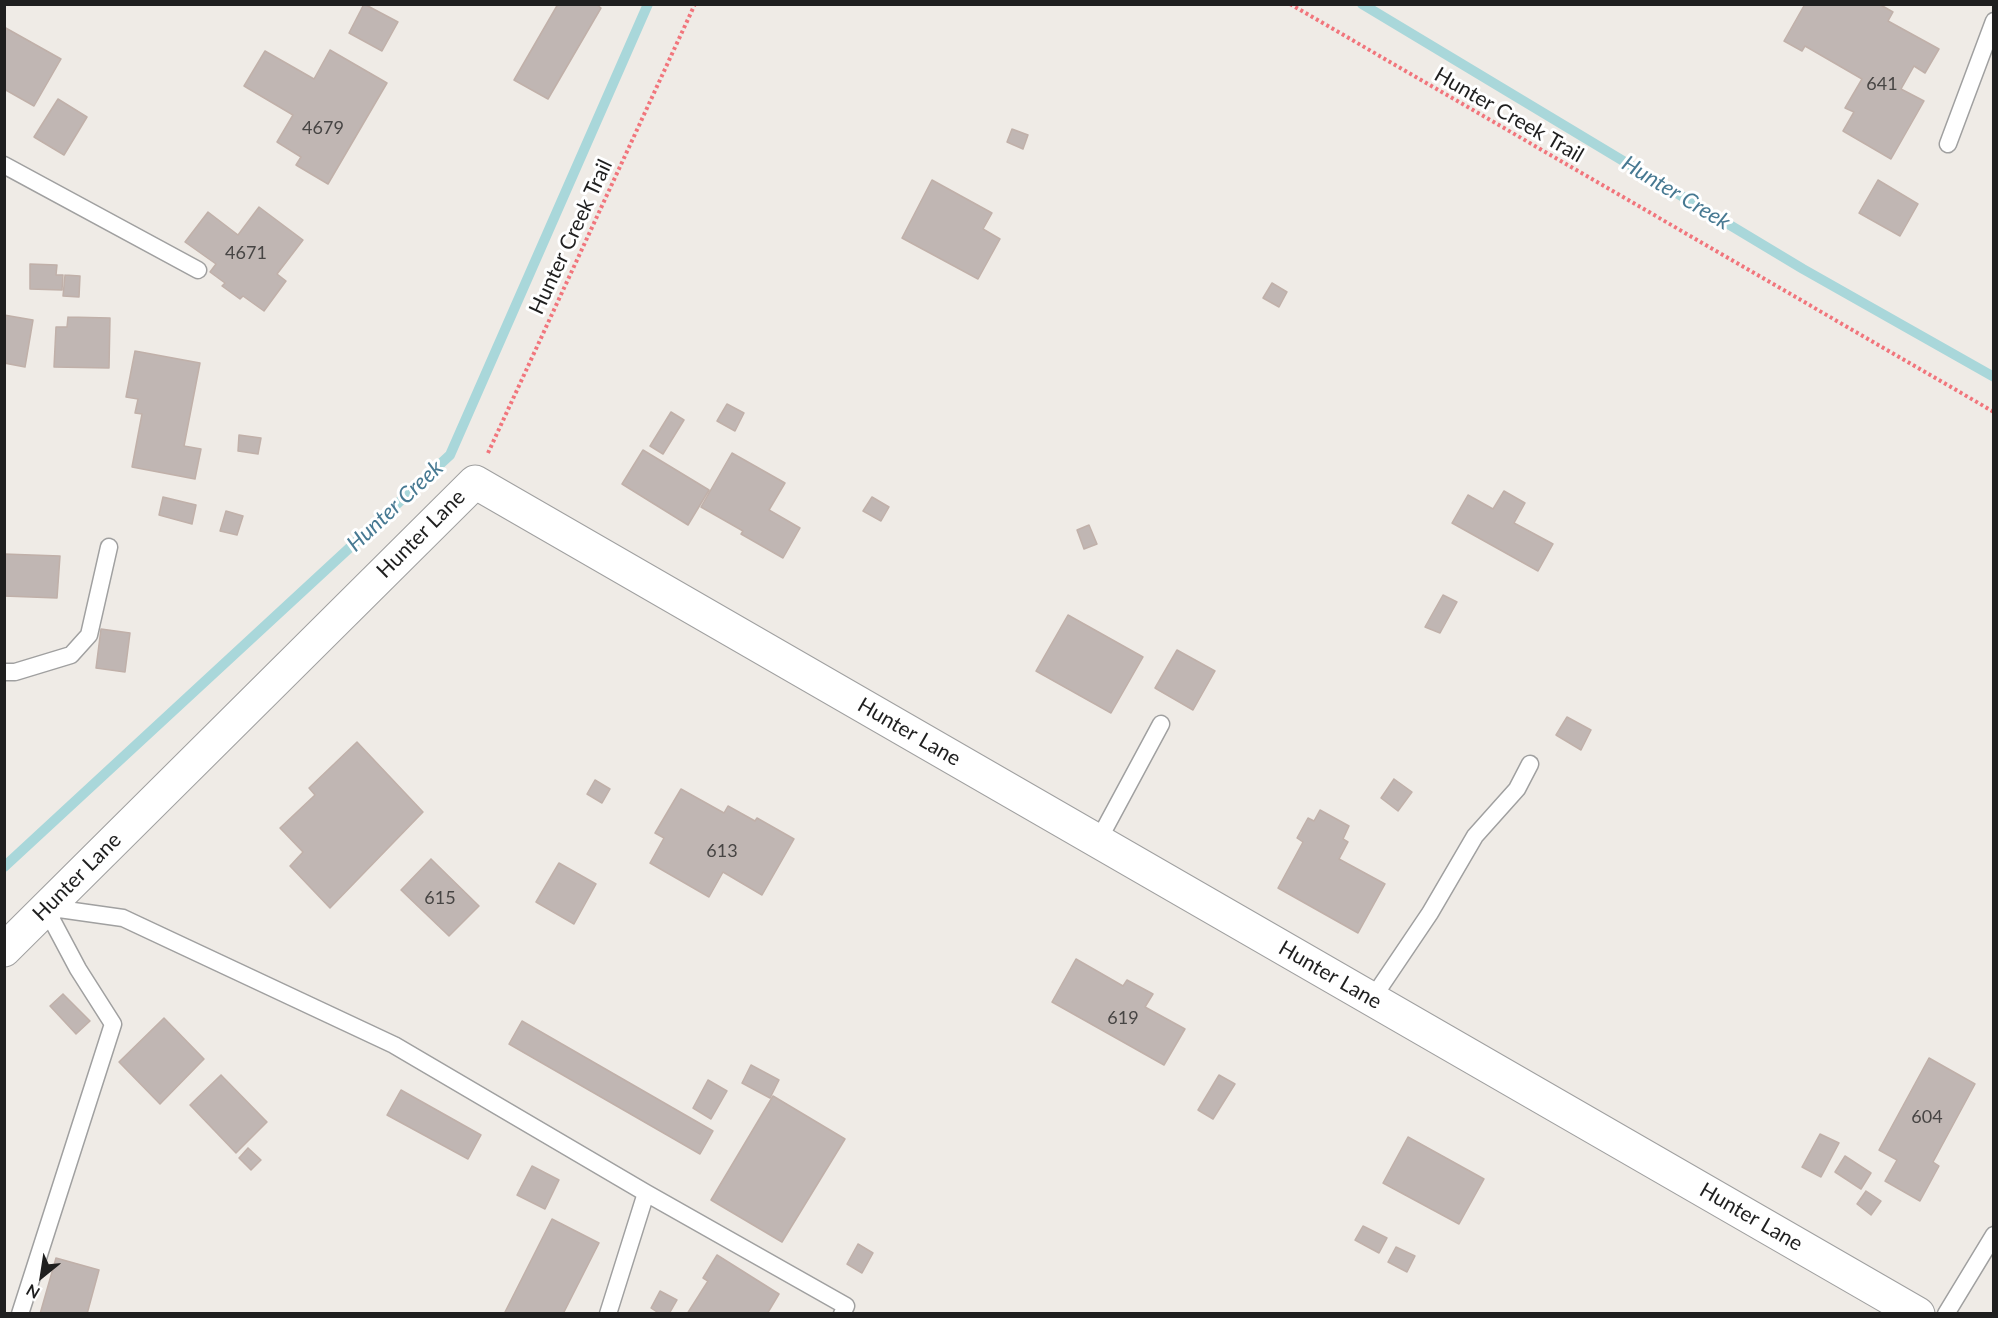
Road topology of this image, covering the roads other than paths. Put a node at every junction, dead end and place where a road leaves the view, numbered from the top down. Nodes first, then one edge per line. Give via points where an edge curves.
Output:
1 (1994, 21) edge
2 (1948, 144) dead end
3 (4, 165) edge
4 (198, 270) dead end
5 (109, 547) dead end
6 (4, 672) edge
7 (1161, 724) dead end
8 (1530, 764) dead end
9 (1098, 841) junction
10 (45, 908) junction
11 (4, 950) edge
12 (1372, 999) junction
13 (646, 1193) junction
14 (1994, 1235) edge
15 (21, 1314) edge
16 (608, 1314) edge
17 (842, 1314) edge
18 (1918, 1314) edge
19 (1946, 1314) edge

1 - 2 lane
3 - 4 lane
5 - 6 lane via 89,635 71,655
7 - 9 lane
8 - 12 lane via 1517,789 1475,836 1430,913
9 - 10 street, Hunter Lane via 475,482
9 - 12 street, Hunter Lane
10 - 11 street, Hunter Lane
10 - 13 lane via 123,918 394,1045
10 - 15 lane via 113,1024
12 - 18 street, Hunter Lane
13 - 16 lane
13 - 17 lane via 846,1306
14 - 19 lane

